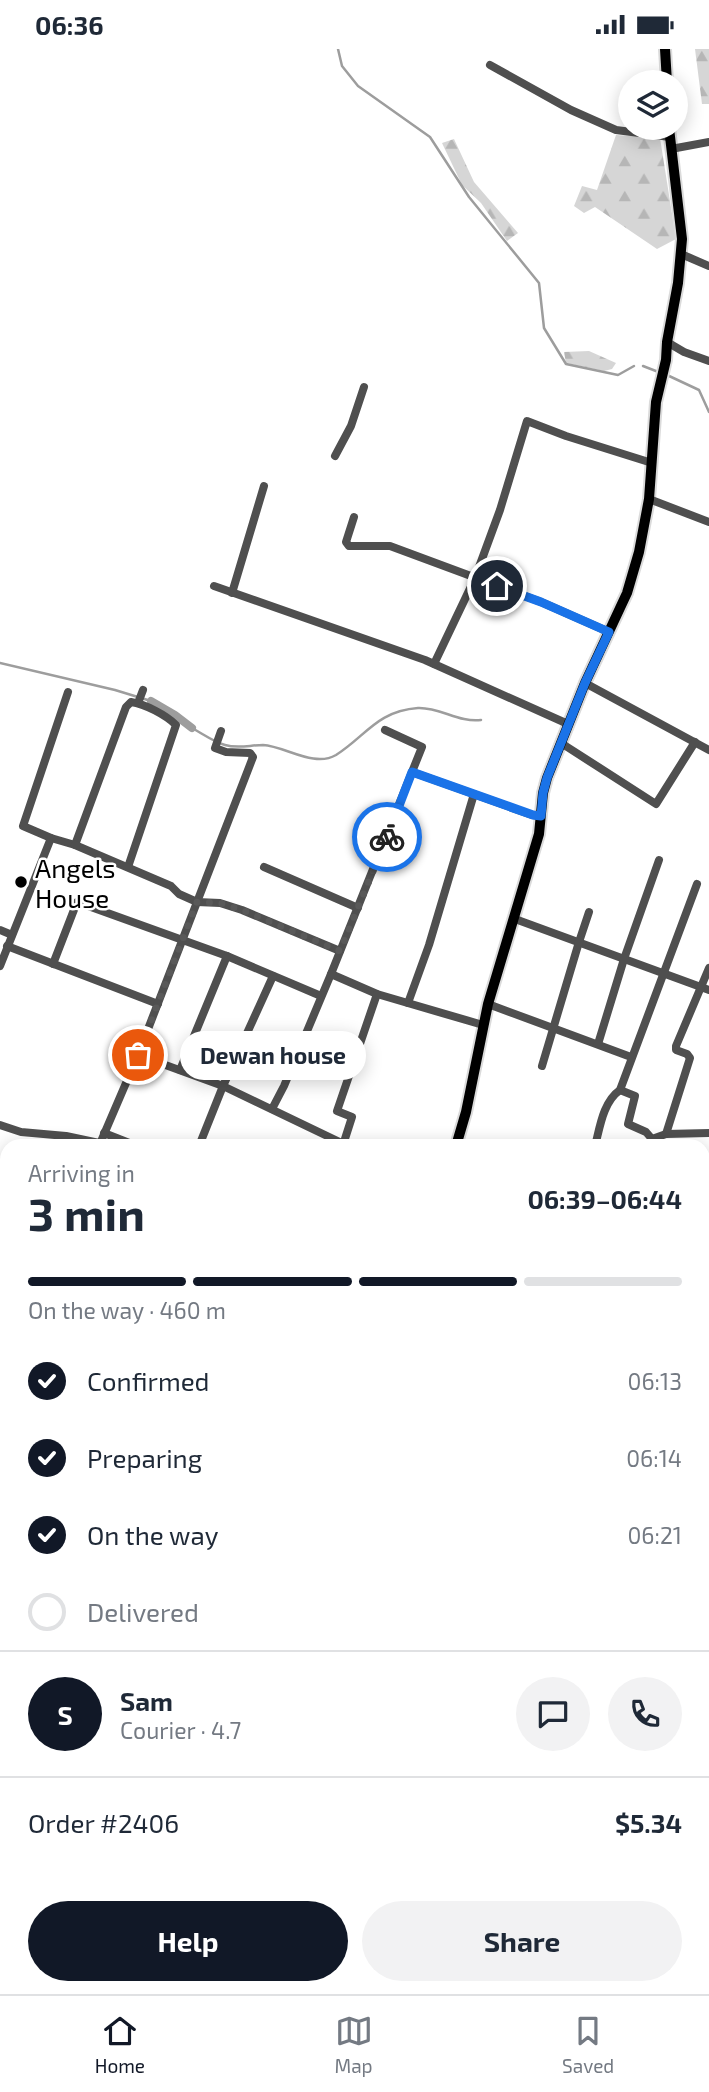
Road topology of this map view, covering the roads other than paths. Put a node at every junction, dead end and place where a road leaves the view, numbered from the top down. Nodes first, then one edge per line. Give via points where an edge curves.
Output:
1 (665, 49) edge
2 (489, 65) dead end
3 (666, 70) edge
4 (618, 130) edge
5 (670, 140) edge
6 (709, 142) edge
7 (671, 149) junction
8 (681, 254) junction
9 (709, 266) edge
10 (667, 342) junction
11 (709, 361) edge
12 (363, 387) dead end
13 (335, 456) dead end
14 (652, 463) junction
15 (264, 486) dead end
16 (649, 499) junction
17 (354, 517) dead end
18 (709, 522) edge
19 (475, 578) junction
20 (214, 586) dead end
21 (232, 593) junction
22 (609, 632) junction
23 (434, 664) junction
24 (585, 683) junction
25 (143, 690) dead end
26 (68, 692) dead end
27 (138, 703) junction
28 (568, 725) junction
29 (385, 730) dead end
30 (221, 731) dead end
31 (695, 742) junction
32 (561, 743) junction
33 (709, 750) edge
34 (412, 772) junction
35 (474, 794) junction
36 (541, 816) junction
37 (51, 838) junction
38 (75, 845) junction
39 (659, 860) dead end
40 (128, 867) junction
41 (264, 867) dead end
42 (696, 884) dead end
43 (197, 902) junction
44 (358, 908) junction
45 (589, 912) dead end
46 (514, 919) junction
47 (0, 930) edge
48 (12, 935) junction
49 (183, 940) junction
50 (579, 942) junction
51 (7, 946) junction
52 (340, 951) junction
53 (227, 956) junction
54 (624, 959) junction
55 (53, 964) junction
56 (0, 966) edge
57 (709, 968) edge
58 (331, 974) junction
59 (664, 974) junction
60 (272, 976) junction
61 (705, 989) edge
62 (377, 994) junction
63 (321, 996) junction
64 (408, 1003) junction
65 (488, 1004) junction
66 (158, 1005) junction
67 (483, 1024) junction
68 (554, 1028) junction
69 (598, 1044) junction
70 (138, 1055) junction
71 (631, 1057) junction
72 (542, 1066) dead end
73 (180, 1070) junction
74 (223, 1086) junction
75 (620, 1090) junction
76 (272, 1109) junction
77 (0, 1125) edge
78 (104, 1133) junction
79 (709, 1133) edge
80 (666, 1134) junction
81 (77, 1139) edge
82 (102, 1139) edge
83 (119, 1139) edge
84 (202, 1139) edge
85 (334, 1139) edge
86 (347, 1139) edge
87 (458, 1139) edge
88 (596, 1139) edge
89 (649, 1139) edge
90 (657, 1139) edge

1 - 3 main road
2 - 4 street
5 - 7 main road
6 - 7 street
7 - 8 main road
8 - 9 street
8 - 10 main road
10 - 11 street
10 - 14 main road
12 - 13 street via 351,426
14 - 16 main road
14 - 19 street via 527,421
15 - 21 street
16 - 18 street
16 - 22 main road via 633,577
17 - 19 street via 346,542 349,546 390,546
19 - 22 street
19 - 23 street
20 - 21 street
21 - 23 street
22 - 24 main road
23 - 28 street
24 - 28 main road
24 - 31 street
25 - 27 street
26 - 37 street via 23,826
27 - 38 street via 126,707
27 - 40 street via 176,725
28 - 32 main road
29 - 34 street via 422,747
30 - 43 street via 215,748 253,757
31 - 32 street via 656,804
31 - 33 street
32 - 36 main road via 543,793
34 - 35 street
34 - 44 street
35 - 36 street
35 - 64 street
36 - 46 main road
37 - 38 street
37 - 48 street
38 - 40 street
39 - 54 street
40 - 43 street
41 - 44 street
42 - 59 street
43 - 49 street
43 - 52 street via 242,910
44 - 52 street
45 - 50 street
46 - 50 street
46 - 65 main road
47 - 48 street
48 - 51 street
49 - 53 street
49 - 55 street via 77,902
49 - 66 street
50 - 54 street
50 - 68 street
51 - 55 street
51 - 56 street
52 - 58 street
53 - 60 street
53 - 73 street
54 - 59 street
54 - 69 street
55 - 66 street
57 - 61 street
58 - 62 street
58 - 63 street
59 - 61 street
59 - 71 street
60 - 63 street
60 - 74 street
61 - 80 street via 676,1046 690,1058
62 - 64 street
62 - 86 street via 337,1111 352,1117
63 - 76 street
64 - 67 street
65 - 67 main road
65 - 68 street
66 - 70 street
67 - 87 main road
68 - 69 street
68 - 72 street
69 - 71 street
70 - 73 street
70 - 78 street
71 - 75 street
73 - 74 street
74 - 76 street
74 - 84 street
75 - 88 street via 607,1105
75 - 89 street via 635,1097 628,1124 646,1132
76 - 85 street
77 - 81 street
78 - 82 street
78 - 83 street
79 - 80 street
80 - 90 street

